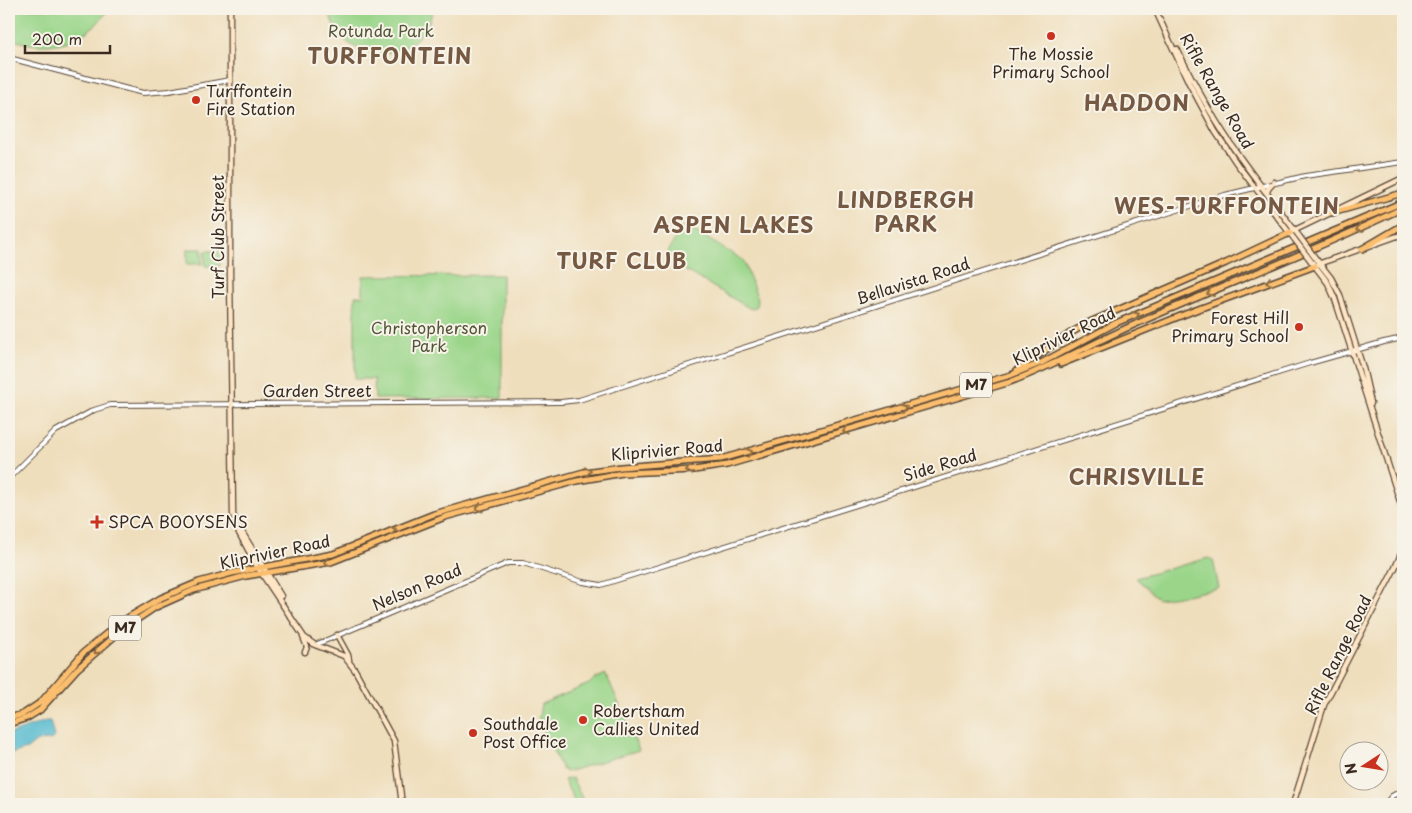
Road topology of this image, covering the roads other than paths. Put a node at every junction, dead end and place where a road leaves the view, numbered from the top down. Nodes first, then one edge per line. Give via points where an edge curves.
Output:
1 (230, 9) edge
2 (1156, 9) edge
3 (9, 58) edge
4 (230, 80) junction
5 (1403, 162) edge
6 (1403, 178) edge
7 (1274, 182) junction
8 (1262, 185) junction
9 (1255, 187) junction
10 (1267, 193) junction
11 (1403, 193) edge
12 (1403, 202) edge
13 (1403, 208) edge
14 (1332, 213) junction
15 (1282, 222) junction
16 (1403, 225) edge
17 (1293, 232) junction
18 (1403, 234) edge
19 (1277, 239) junction
20 (1362, 249) junction
21 (1339, 257) junction
22 (1315, 262) junction
23 (1327, 273) junction
24 (1349, 332) junction
25 (1403, 338) edge
26 (1355, 350) junction
27 (1046, 368) junction
28 (1011, 375) junction
29 (580, 400) joint
30 (232, 404) junction
31 (9, 478) edge
32 (1403, 511) edge
33 (1403, 549) edge
34 (530, 565) joint
35 (262, 570) junction
36 (300, 630) junction
37 (337, 635) junction
38 (315, 645) junction
39 (305, 652) dead end
40 (350, 662) junction
41 (9, 718) edge
42 (9, 724) edge
43 (1403, 790) edge
44 (9, 796) edge
45 (15, 804) edge
46 (402, 804) edge
47 (1294, 804) edge
48 (1385, 804) edge

1 - 4 main road, Turf Club Street
2 - 8 main road, Rifle Range Road via 1213,117
2 - 9 main road, Rifle Range Road via 1199,103 1220,140
3 - 4 street via 143,94
4 - 30 main road, Turf Club Street
5 - 7 street, Bellavista Road
6 - 14 main road
7 - 8 street, Bellavista Road
7 - 10 main road
8 - 9 street, Bellavista Road
8 - 10 main road, Rifle Range Road
9 - 15 main road, Rifle Range Road
9 - 29 street, Bellavista Road
10 - 17 main road, Rifle Range Road
11 - 14 main road
28 -> 12 main road, Kliprivier Road / M7 via 1041,363 1116,323
13 -> 27 main road, Kliprivier Road / M7 via 1131,326
14 - 17 main road
15 - 17 main road, Rifle Range Road
15 - 19 main road via 1283,231
16 - 20 main road
17 - 19 main road
17 - 22 main road, bridge
18 - 20 main road
19 - 28 main road via 1090,322
20 - 21 main road
21 - 22 main road
21 - 23 main road via 1330,264
22 - 23 main road
22 - 24 main road via 1332,291
22 -> 27 main road
23 - 24 main road via 1340,294
24 - 26 main road
25 - 26 street, Side Road
26 - 32 main road
26 - 34 street, Side Road via 601,585
27 -> 35 main road, Kliprivier Road / M7 via 1007,383 743,461 708,468 582,479 434,521 331,562
35 -> 28 main road, Kliprivier Road / M7 via 333,554 432,514 584,472 721,459
29 - 30 street, Garden Street
30 - 31 street, Garden Street via 110,405 94,410 59,428
30 - 35 main road, Turf Club Street via 232,509 239,533
33 - 47 main road, Rifle Range Road via 1324,705
34 - 37 street, Nelson Road via 504,564
35 - 36 main road, Turf Club Street
35 - 41 main road, Kliprivier Road / M7 via 199,582 135,613 88,648 41,702 23,714
35 -> 42 main road, Kliprivier Road / M7 via 182,594 156,607 118,633 76,669 40,710
36 - 38 main road
36 - 39 main road via 307,646
37 - 38 street, Nelson Road
37 - 40 main road
38 - 40 main road
40 - 46 main road via 394,741
43 - 48 street
44 - 45 main road

